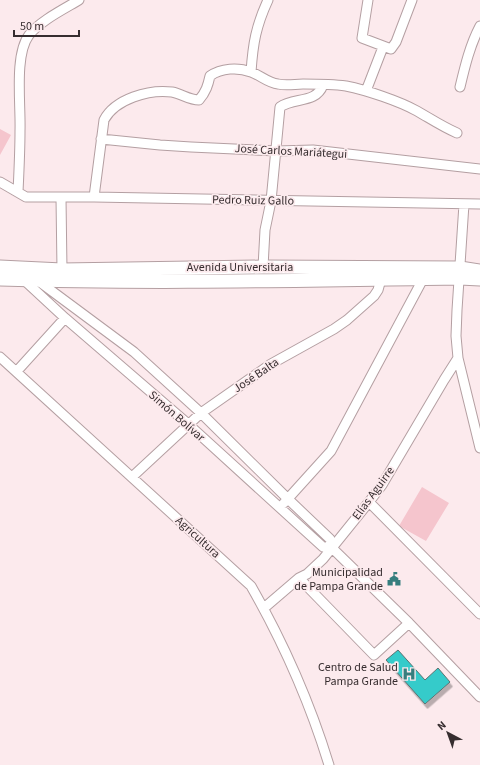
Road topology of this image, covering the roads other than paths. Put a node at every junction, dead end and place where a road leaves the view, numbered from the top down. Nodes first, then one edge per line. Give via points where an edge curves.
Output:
1 (79, 0) edge
2 (268, 0) edge
3 (368, 0) edge
4 (412, 0) edge
5 (480, 26) edge
6 (383, 46) junction
7 (251, 72) junction
8 (323, 85) junction
9 (460, 87) dead end
10 (366, 91) junction
11 (457, 133) dead end
12 (102, 138) junction
13 (277, 151) junction
14 (480, 168) edge
15 (0, 182) edge
16 (18, 192) junction
17 (94, 197) junction
18 (61, 198) junction
19 (271, 201) junction
20 (464, 204) junction
21 (480, 204) edge
22 (0, 267) edge
23 (263, 267) junction
24 (62, 270) junction
25 (480, 271) edge
26 (460, 273) junction
27 (0, 279) edge
28 (380, 279) junction
29 (423, 279) junction
30 (480, 279) edge
31 (30, 280) junction
32 (64, 318) junction
33 (0, 357) edge
34 (458, 358) junction
35 (17, 371) junction
36 (201, 413) junction
37 (188, 424) junction
38 (480, 448) edge
39 (132, 477) junction
40 (288, 499) junction
41 (369, 502) junction
42 (279, 508) junction
43 (331, 547) junction
44 (299, 578) junction
45 (264, 608) junction
46 (480, 614) edge
47 (409, 623) junction
48 (480, 697) edge
49 (329, 765) edge

1 - 16 street via 35,28 24,45 19,76
2 - 7 street via 253,43
3 - 6 street via 362,38
4 - 6 street via 396,42 391,49
5 - 9 street
6 - 10 street
7 - 8 street via 277,84
7 - 12 street via 236,69 215,72 210,76 207,89 199,100 173,92 142,95 125,100 108,112 104,120
8 - 10 street via 345,86
8 - 13 street via 321,90 309,99 280,107
10 - 11 street via 405,105
12 - 13 street, José Carlos Mariátegui via 160,145
12 - 17 street
13 - 14 street, José Carlos Mariátegui via 313,150
13 - 19 street
15 - 16 street
16 - 18 street, Pedro Ruiz Gallo via 26,197
17 - 18 street, Pedro Ruiz Gallo
17 - 19 street, Pedro Ruiz Gallo
18 - 24 street
19 - 20 street, Pedro Ruiz Gallo
19 - 23 street via 265,230
20 - 21 street, Pedro Ruiz Gallo
20 - 26 street
22 - 24 main road, Avenida Universitaria
23 - 24 main road, Avenida Universitaria
23 - 26 main road, Avenida Universitaria
25 - 26 main road, Avenida Universitaria
26 - 29 main road, Avenida Universitaria
26 - 30 main road, Avenida Universitaria
26 - 34 street via 456,336
27 - 31 main road, Avenida Universitaria
28 - 29 main road, Avenida Universitaria
28 - 31 main road, Avenida Universitaria
28 - 36 street, José Balta via 374,296 347,320 272,364
29 - 40 street via 331,451
31 - 32 street, Simón Bolívar
31 - 36 street, Simón Bolívar via 134,352
32 - 35 street
32 - 37 street, Simón Bolívar
33 - 35 street, Agricultura
34 - 38 street
34 - 41 street, Elías Aguirre
35 - 39 street, Agricultura
36 - 37 street, José Balta
36 - 40 street, Simón Bolívar
37 - 39 street, José Balta
37 - 42 street, Simón Bolívar
39 - 45 street, Agricultura via 251,586
40 - 42 street
40 - 43 street, Simón Bolívar via 330,539
41 - 43 street, Elías Aguirre
41 - 46 street
42 - 43 street, Simón Bolívar via 323,547
43 - 44 street, Elías Aguirre via 307,574
43 - 47 street, Simón Bolívar
44 - 45 street, Elías Aguirre
44 - 47 street via 374,656
45 - 49 street, Agricultura via 309,704
47 - 48 street, Simón Bolívar

